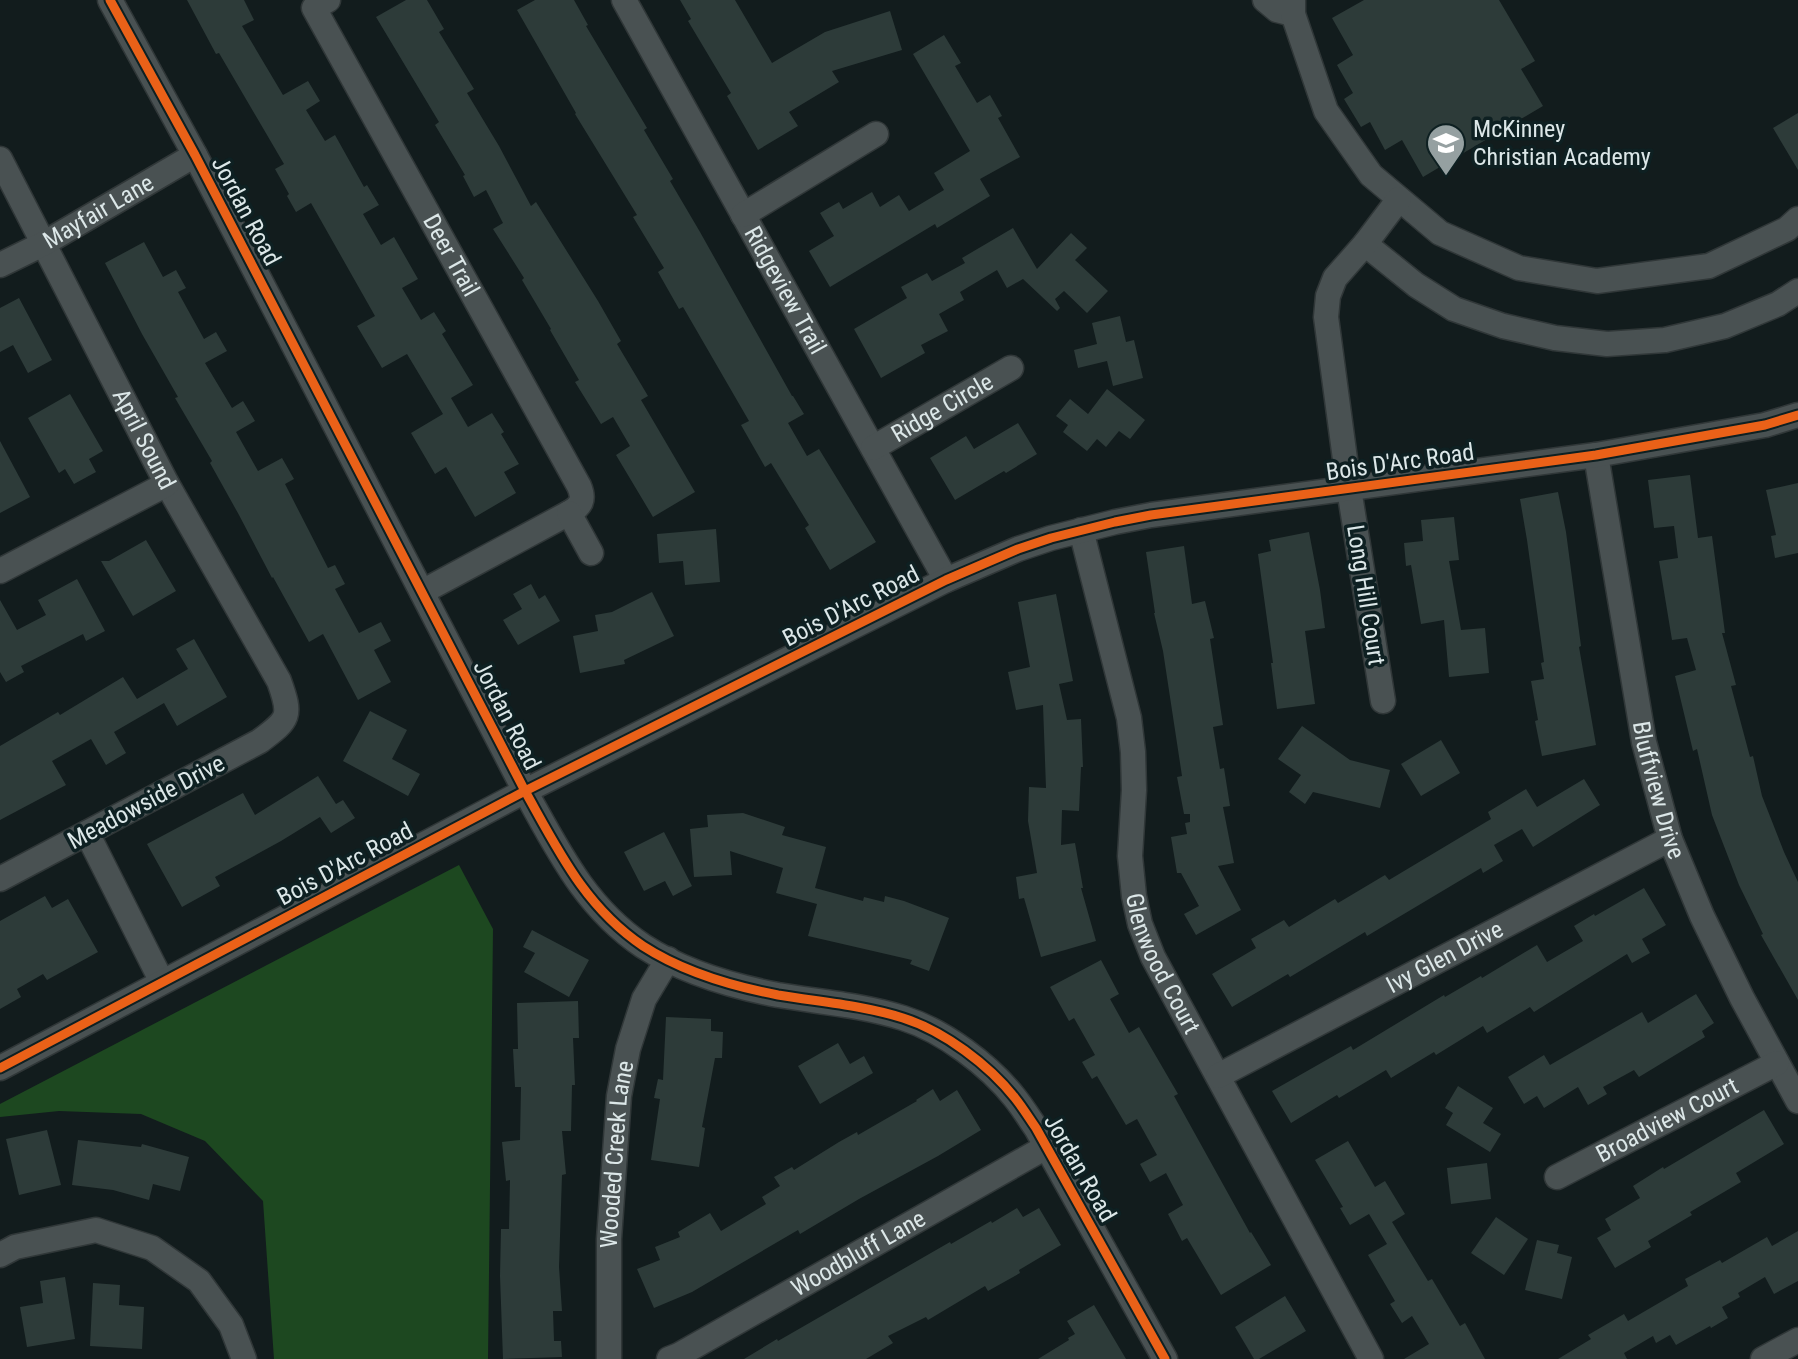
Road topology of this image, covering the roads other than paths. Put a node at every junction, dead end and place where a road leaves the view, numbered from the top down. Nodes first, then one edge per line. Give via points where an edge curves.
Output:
1 (110, 0) edge
2 (328, 0) edge
3 (624, 0) edge
4 (1265, 0) edge
5 (1293, 7) edge
6 (876, 134) dead end
7 (195, 155) junction
8 (0, 159) edge
9 (1399, 199) junction
10 (743, 215) junction
11 (1798, 219) edge
12 (43, 244) junction
13 (1365, 244) junction
14 (0, 265) edge
15 (1798, 291) edge
16 (1011, 368) dead end
17 (1798, 415) edge
18 (873, 448) junction
19 (1596, 455) junction
20 (166, 484) junction
21 (1349, 489) junction
22 (569, 513) junction
23 (1081, 530) junction
24 (591, 553) dead end
25 (0, 571) edge
26 (946, 580) junction
27 (422, 592) junction
28 (1383, 701) dead end
29 (286, 718) joint
30 (525, 791) junction
31 (87, 833) junction
32 (1670, 839) junction
33 (0, 879) edge
34 (668, 959) junction
35 (162, 982) junction
36 (1777, 1063) junction
37 (0, 1068) edge
38 (1218, 1076) junction
39 (1798, 1101) edge
40 (1046, 1147) junction
41 (1557, 1177) dead end
42 (0, 1255) edge
43 (1798, 1340) edge
44 (244, 1359) edge
45 (609, 1359) edge
46 (669, 1359) edge
47 (1165, 1359) edge
48 (1371, 1359) edge
49 (1763, 1359) edge

1 - 7 street, Jordan Road
2 - 22 street, Deer Trail via 314,8 579,486 582,504
3 - 10 street, Ridgeview Trail
4 - 5 street via 1277,10
5 - 9 street via 1326,111 1371,175
6 - 10 street
7 - 12 street, Mayfair Lane
7 - 27 street, Jordan Road
8 - 12 street, April Sound
9 - 11 street via 1440,233 1520,268 1597,281 1709,266 1787,229
9 - 13 street, Long Hill Court
10 - 18 street, Ridgeview Trail
12 - 14 street, Mayfair Lane
12 - 20 street, April Sound
13 - 15 street via 1454,309 1555,338 1607,344 1665,340 1725,326
13 - 21 street, Long Hill Court via 1335,278 1326,317
16 - 18 street, Ridge Circle
17 - 19 street, Bois D'Arc Road
18 - 26 street, Ridgeview Trail
19 - 21 street, Bois D'Arc Road
19 - 32 street, Bluffview Drive via 1644,742
20 - 25 street
20 - 29 street, April Sound via 279,681
21 - 23 street, Bois D'Arc Road via 1151,515
21 - 28 street, Long Hill Court
22 - 24 street
22 - 27 street
23 - 26 street, Bois D'Arc Road via 1018,549
23 - 38 street, Glenwood Court via 1129,718 1133,752 1130,856 1140,924 1153,957
26 - 30 street, Bois D'Arc Road
27 - 30 street, Jordan Road
29 - 31 street, Meadowside Drive via 260,741
30 - 34 street, Jordan Road via 581,887 608,918
30 - 35 street, Bois D'Arc Road
31 - 33 street, Meadowside Drive
31 - 35 street
32 - 36 street, Bluffview Drive via 1702,916
32 - 38 street, Ivy Glen Drive
34 - 40 street, Jordan Road via 712,979 864,1008 906,1019 940,1035 979,1062 1014,1096
34 - 45 street, Wooded Creek Lane via 644,999 619,1096 610,1239
35 - 37 street, Bois D'Arc Road
36 - 39 street, Bluffview Drive
36 - 41 street, Broadview Court
38 - 48 street, Glenwood Court
40 - 46 street, Woodbluff Lane
40 - 47 street, Jordan Road
42 - 44 street via 15,1247 96,1230 152,1248 199,1281 231,1325
43 - 49 street

